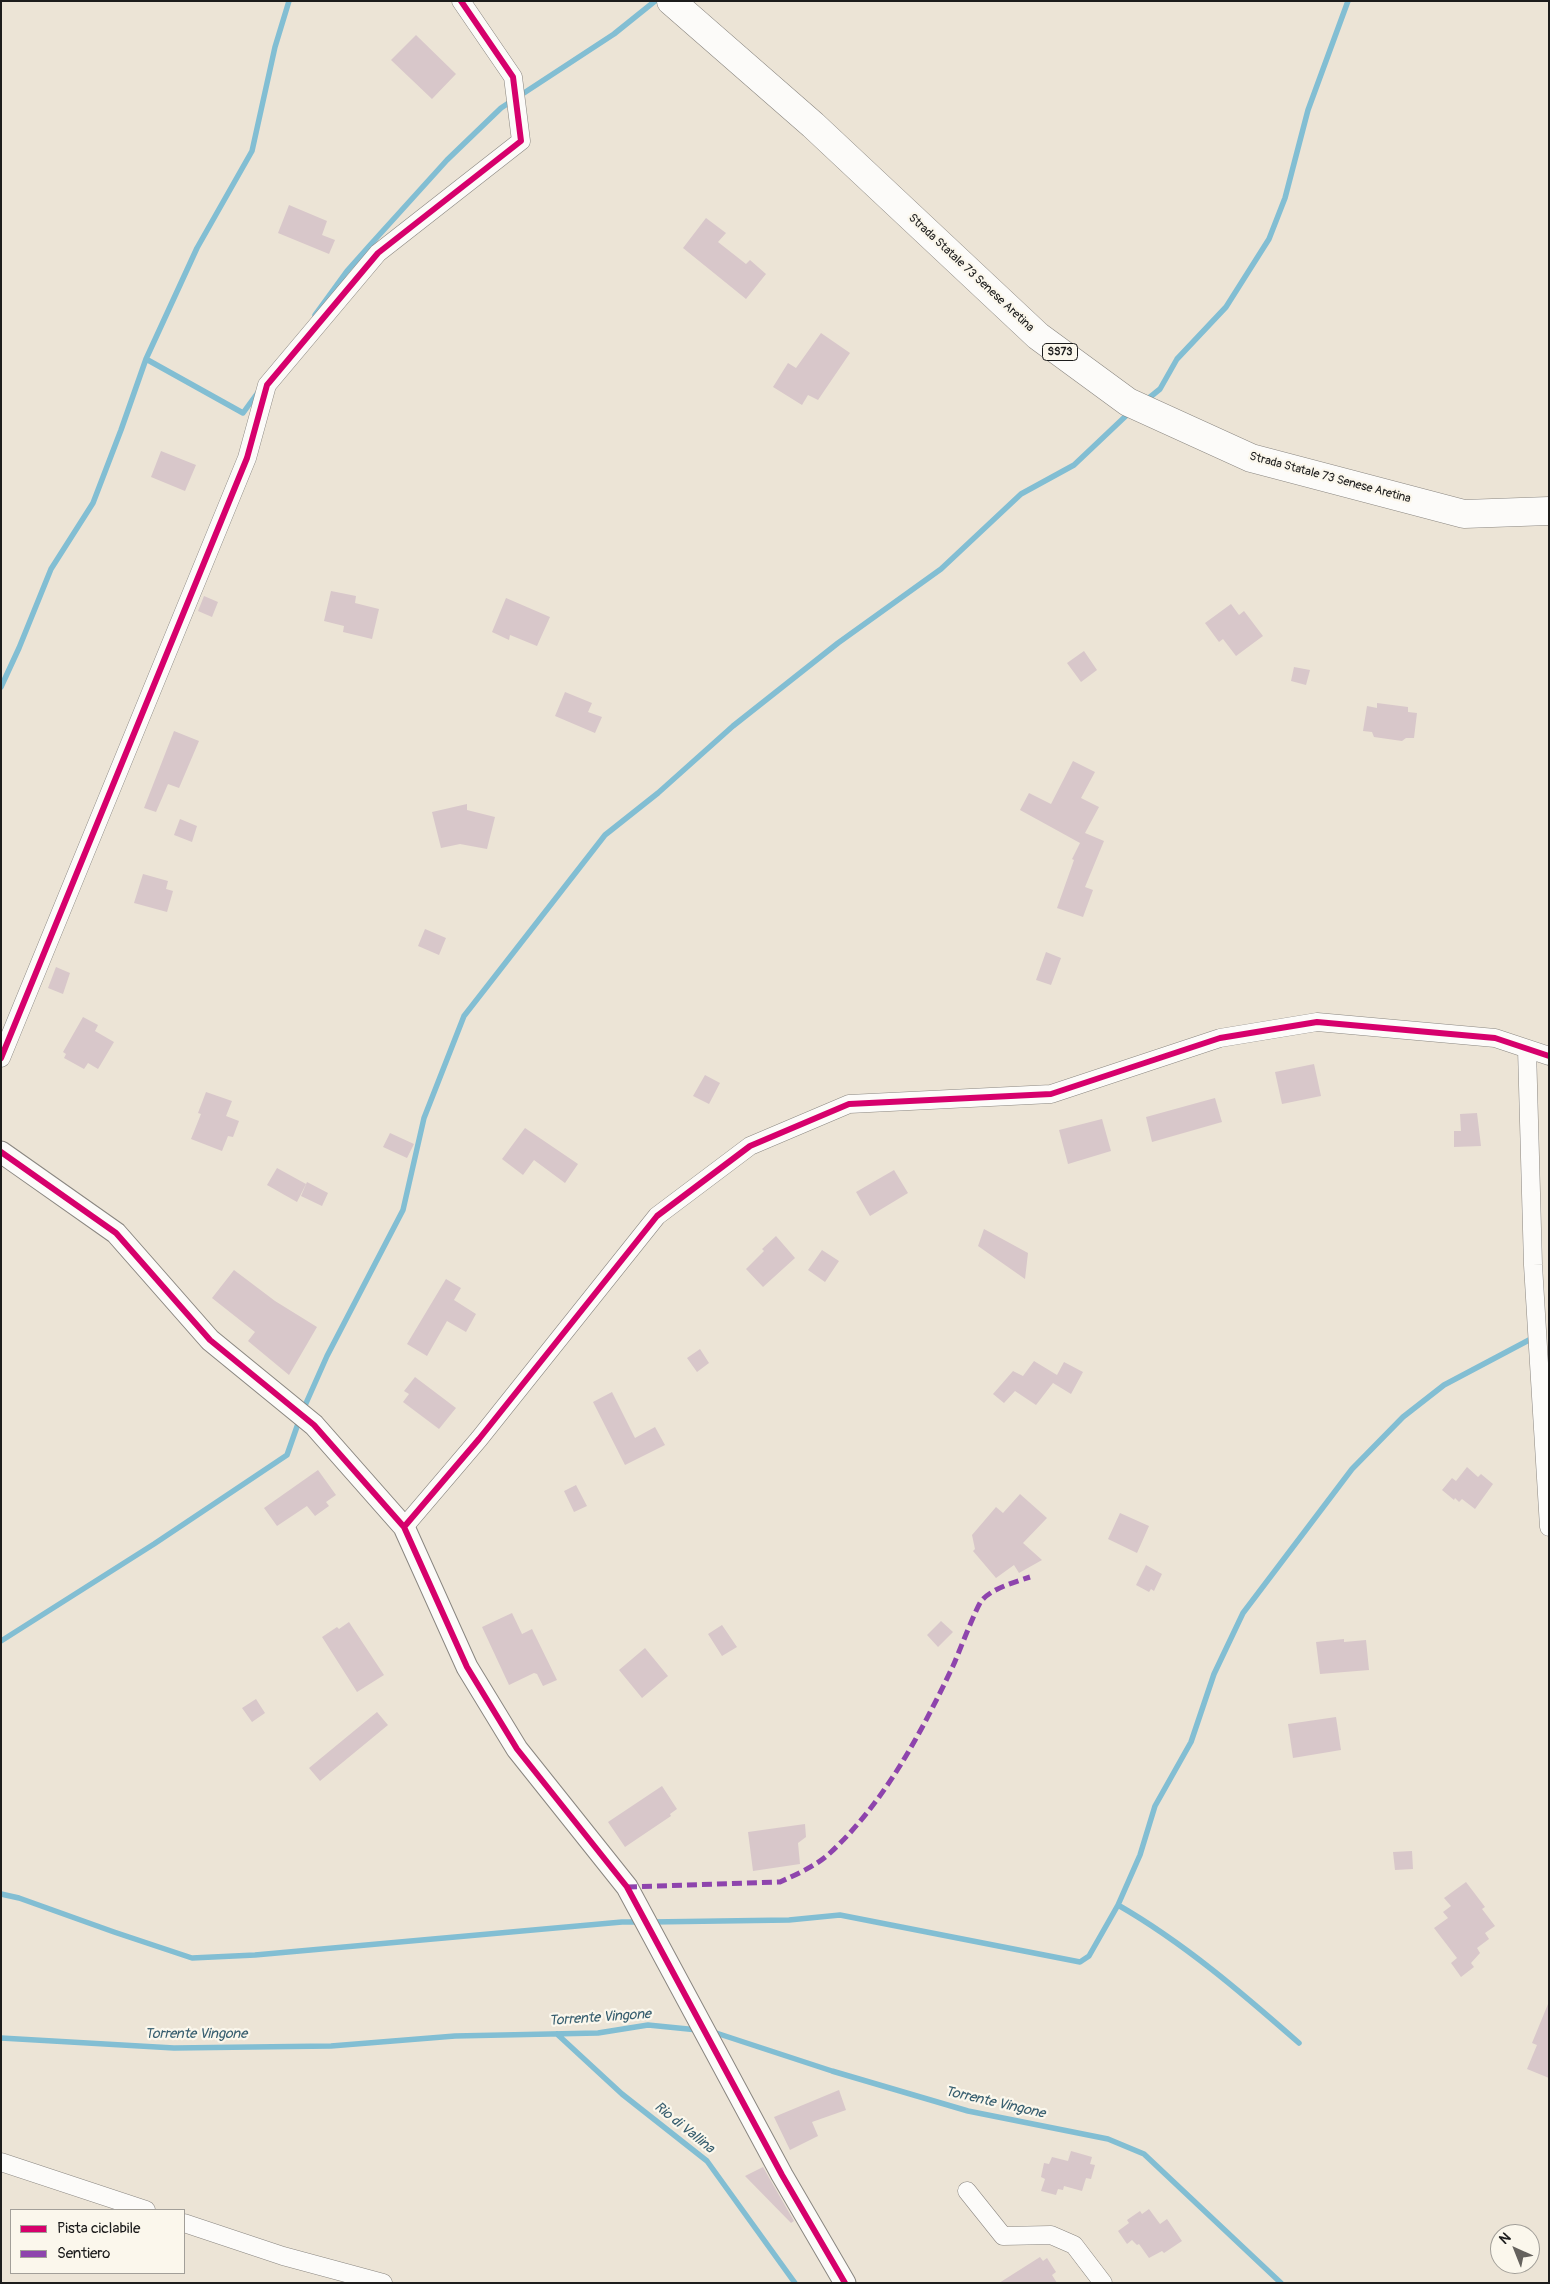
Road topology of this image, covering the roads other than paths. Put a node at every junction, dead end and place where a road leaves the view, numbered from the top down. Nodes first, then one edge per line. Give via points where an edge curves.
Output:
1 (461, 1) edge
2 (671, 1) edge
3 (1549, 511) edge
4 (1527, 1049) junction
5 (1549, 1056) edge
6 (1, 1058) edge
7 (1, 1152) edge
8 (404, 1527) junction
9 (1549, 1527) edge
10 (1, 2162) edge
11 (967, 2191) dead end
12 (143, 2209) edge
13 (185, 2223) edge
14 (383, 2283) edge
15 (845, 2283) edge
16 (1103, 2283) edge

1 - 6 street via 512,77 521,141 378,253 267,385 248,458
2 - 3 main road, Strada Statale 73 Senese Aretina / SS73 via 813,125 1038,336 1128,402 1251,458 1464,514
4 - 5 street
4 - 8 street via 1496,1038 1317,1022 1220,1038 1051,1094 849,1104 813,1119 750,1146 657,1216 479,1439
4 - 9 street via 1533,1265
7 - 8 street via 116,1233 210,1340 314,1425
8 - 15 street via 467,1667 517,1749 627,1887 782,2175
10 - 12 street
11 - 16 street via 1003,2236 1051,2235 1074,2245
13 - 14 street via 283,2256

